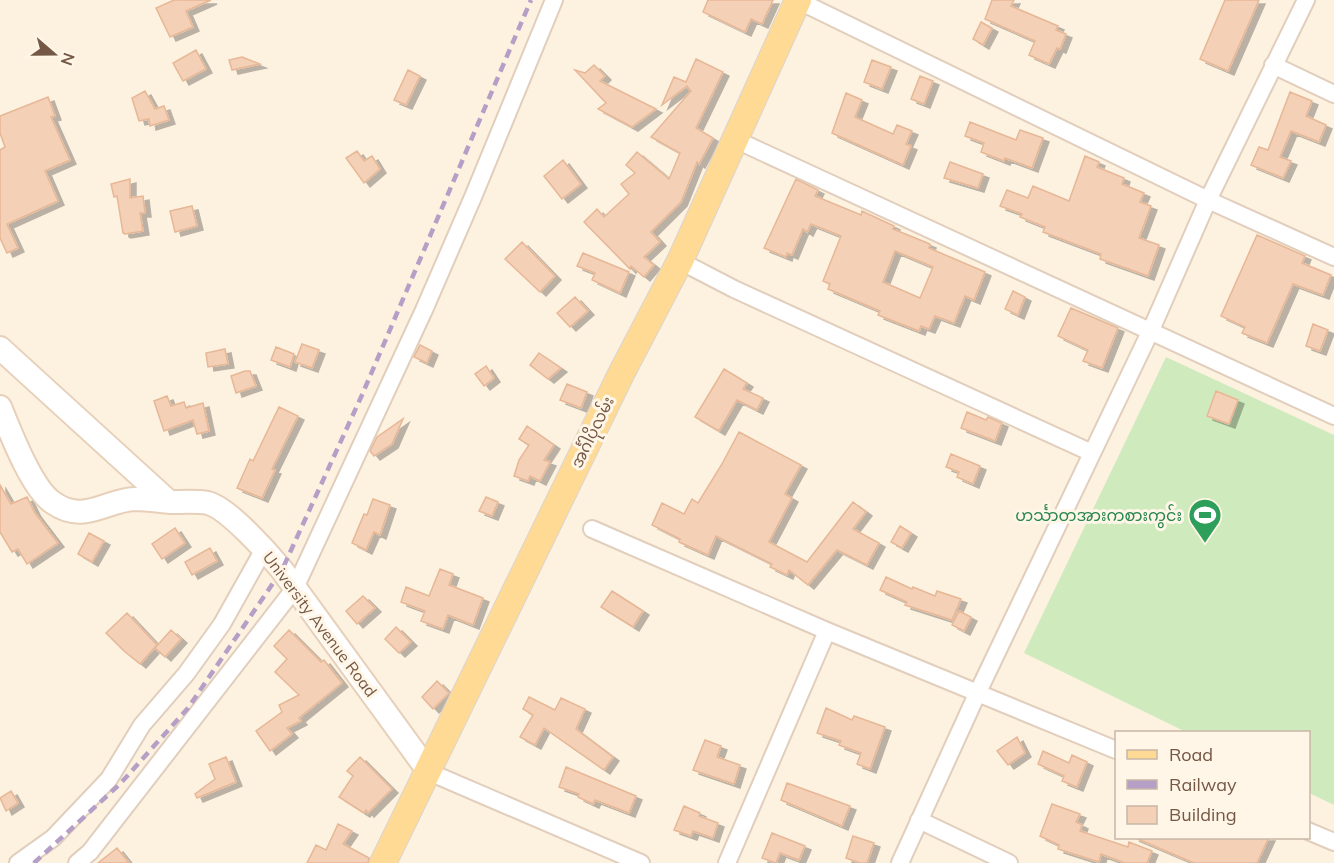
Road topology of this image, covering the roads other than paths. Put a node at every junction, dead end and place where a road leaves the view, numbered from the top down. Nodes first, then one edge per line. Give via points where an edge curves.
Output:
1 (554, 0) edge
2 (798, 0) edge
3 (1306, 0) edge
4 (1274, 65) junction
5 (1334, 93) edge
6 (734, 139) junction
7 (1208, 200) junction
8 (1334, 257) edge
9 (680, 261) junction
10 (1151, 330) junction
11 (0, 348) edge
12 (0, 407) edge
13 (1334, 416) edge
14 (1092, 453) junction
15 (168, 501) junction
16 (592, 529) dead end
17 (264, 549) junction
18 (295, 588) junction
19 (827, 631) junction
20 (978, 692) junction
21 (1115, 750) edge
22 (429, 772) junction
23 (919, 820) junction
24 (1310, 832) edge
25 (1334, 842) edge
26 (18, 863) edge
27 (77, 863) edge
28 (383, 863) edge
29 (641, 863) edge
30 (728, 863) edge
31 (900, 863) edge
32 (1009, 863) edge

1 - 18 street via 473,197
2 - 6 main road, အင်္ဂါပိုလမ်း
2 - 7 street
3 - 4 street
4 - 5 street
4 - 7 street
6 - 9 main road, အင်္ဂါပိုလမ်း
6 - 10 street
7 - 8 street
7 - 10 street
9 - 14 street
9 - 22 main road, အင်္ဂါပိုလမ်း via 615,384
10 - 13 street
10 - 14 street
11 - 15 main road
12 - 15 main road, University Avenue Road via 21,454 51,502 86,512 133,499
14 - 20 street
15 - 17 main road, University Avenue Road via 209,503
16 - 19 street
17 - 18 main road, University Avenue Road
17 - 26 street via 222,624 142,725 109,779 53,838
18 - 22 main road, University Avenue Road
18 - 27 street via 90,852
19 - 20 street
19 - 30 street
20 - 21 street
20 - 23 street
22 - 28 main road, အင်္ဂါပိုလမ်း
22 - 29 street
23 - 31 street
23 - 32 street
24 - 25 street

